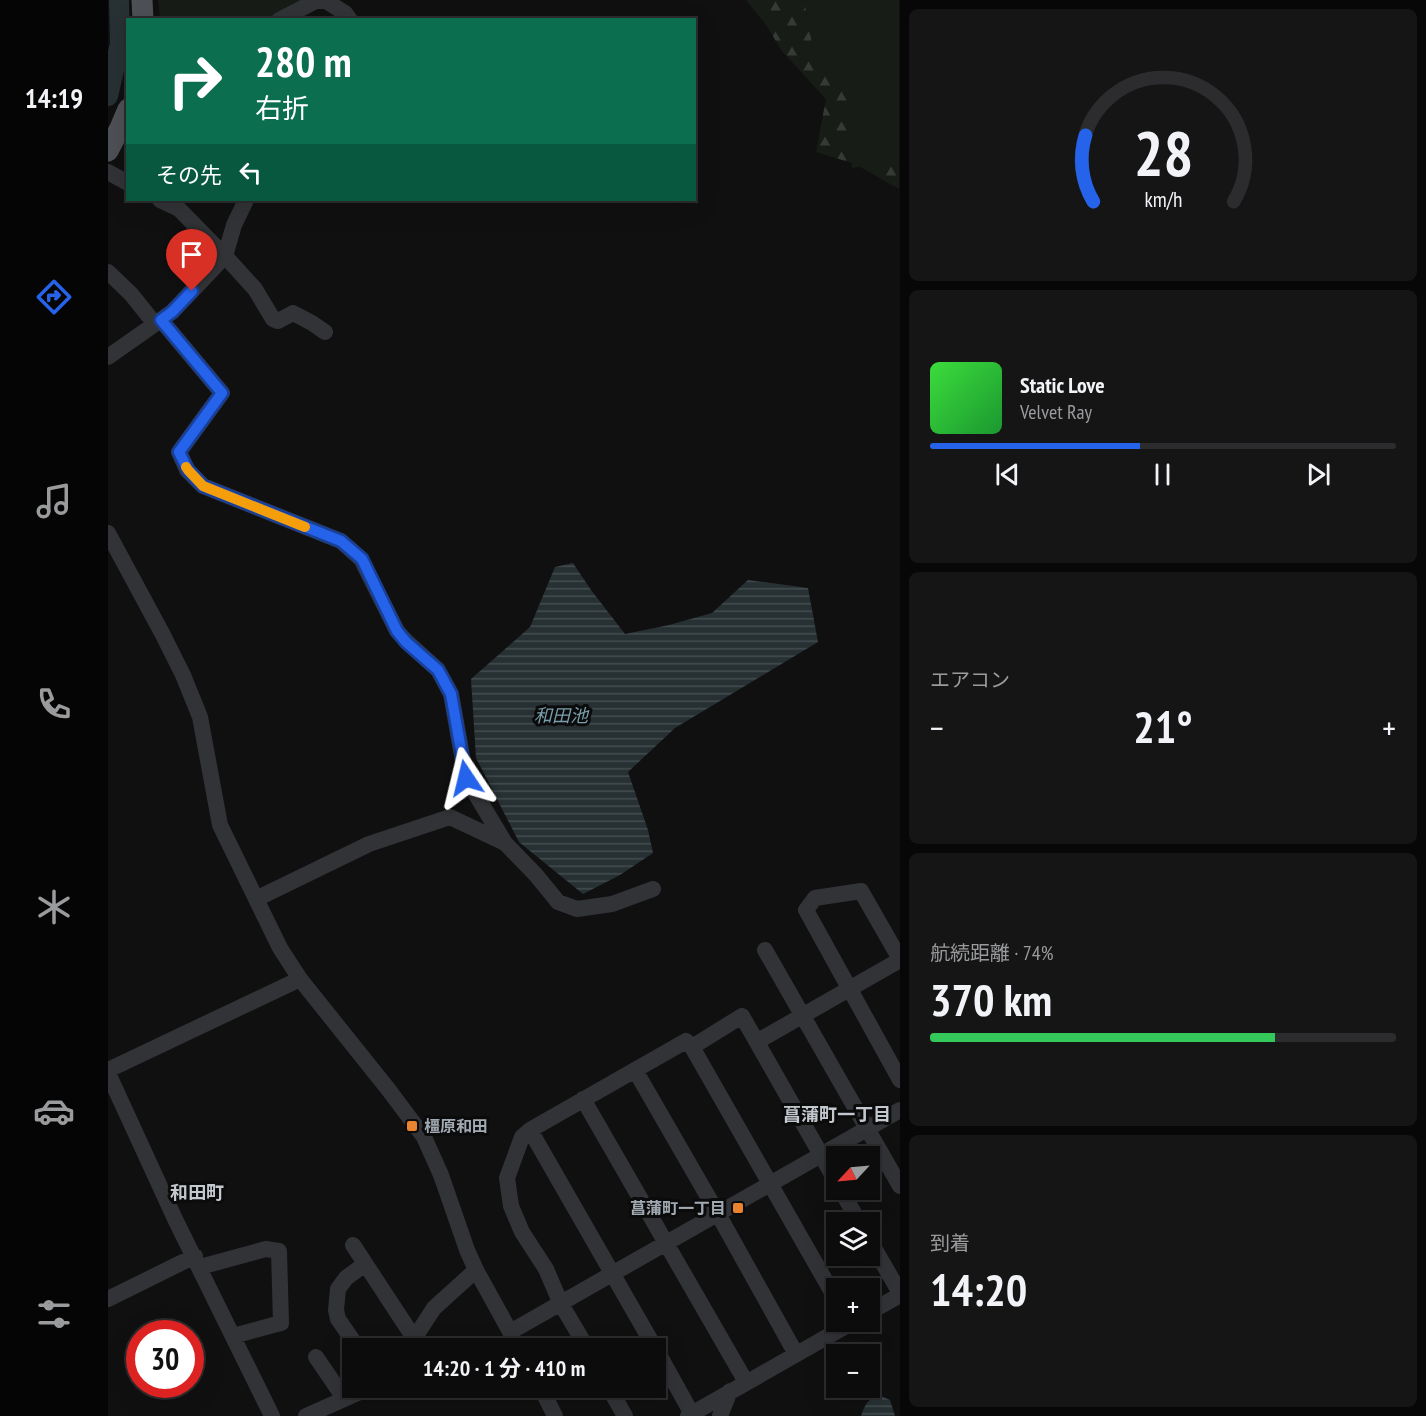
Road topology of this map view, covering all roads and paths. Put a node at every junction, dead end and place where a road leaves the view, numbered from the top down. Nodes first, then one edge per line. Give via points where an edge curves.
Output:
1 (142, 0) edge
2 (316, 0) edge
3 (143, 18) edge
4 (283, 18) edge
5 (349, 18) edge
6 (126, 114) edge
7 (108, 151) edge
8 (108, 172) edge
9 (126, 182) edge
10 (162, 201) edge
11 (246, 201) edge
12 (225, 256) junction
13 (108, 272) edge
14 (158, 322) junction
15 (325, 332) dead end
16 (108, 357) edge
17 (108, 533) edge
18 (505, 843) junction
19 (653, 889) dead end
20 (256, 899) junction
21 (765, 950) dead end
22 (900, 960) edge
23 (300, 979) junction
24 (849, 989) junction
25 (802, 1015) junction
26 (758, 1041) junction
27 (692, 1047) junction
28 (635, 1070) junction
29 (108, 1071) edge
30 (900, 1080) edge
31 (583, 1099) junction
32 (900, 1110) edge
33 (867, 1129) junction
34 (530, 1130) junction
35 (821, 1154) junction
36 (826, 1163) edge
37 (769, 1184) junction
38 (900, 1186) edge
39 (718, 1214) junction
40 (666, 1243) junction
41 (353, 1245) dead end
42 (880, 1259) edge
43 (197, 1261) junction
44 (365, 1264) junction
45 (476, 1270) junction
46 (612, 1273) junction
47 (826, 1282) edge
48 (900, 1294) edge
49 (108, 1299) edge
50 (561, 1304) junction
51 (880, 1306) edge
52 (510, 1332) junction
53 (833, 1332) edge
54 (233, 1336) junction
55 (351, 1338) edge
56 (408, 1338) edge
57 (414, 1338) edge
58 (513, 1338) edge
59 (581, 1338) edge
60 (649, 1338) edge
61 (796, 1354) junction
62 (316, 1357) dead end
63 (666, 1369) edge
64 (746, 1382) junction
65 (730, 1391) junction
66 (342, 1395) edge
67 (344, 1398) edge
68 (546, 1398) edge
69 (615, 1398) edge
70 (691, 1415) edge
71 (272, 1416) edge
72 (306, 1416) edge
73 (555, 1416) edge
74 (625, 1416) edge
75 (720, 1416) edge

1 - 3 main road
2 - 4 street
2 - 5 street via 327,1
6 - 7 main road
8 - 9 street
10 - 12 street via 179,209
11 - 12 street
12 - 14 street
12 - 15 street via 255,290 273,319 278,321 293,313
13 - 14 street
14 - 16 street
14 - 18 street via 222,393 179,452 188,470 203,486 341,541 362,559 397,631 438,670 451,694 466,778
17 - 20 street via 183,675 200,717 220,825
18 - 19 street via 558,902 576,909 612,904
18 - 20 street via 450,817 369,844
20 - 23 street
21 - 25 street
22 - 24 street
22 - 24 street via 861,891 815,898 806,910
23 - 29 street
23 - 45 street via 424,1137
24 - 25 street
24 - 30 street
25 - 26 street
25 - 33 street
26 - 27 street via 742,1016
26 - 35 street
27 - 28 street via 686,1041
27 - 37 street
28 - 31 street
28 - 39 street
29 - 43 street
31 - 34 street
31 - 40 street
32 - 33 street
33 - 35 street
33 - 38 street
34 - 46 street
34 - 50 street via 522,1137 507,1178 511,1206
35 - 36 street
35 - 37 street
37 - 39 street
37 - 47 street
39 - 40 street
39 - 61 street
40 - 46 street
40 - 64 street
41 - 44 street
42 - 48 street
43 - 49 street
43 - 54 street
43 - 54 street via 266,1249 279,1251 280,1323
44 - 55 street via 338,1289 338,1319
44 - 56 street
45 - 52 street
45 - 57 street via 434,1308
46 - 50 street
46 - 60 street
48 - 51 street
50 - 52 street
50 - 59 street
52 - 58 street
53 - 61 street
54 - 71 street
61 - 64 street
62 - 66 street
63 - 70 street
64 - 65 street
65 - 70 street
65 - 75 street
67 - 72 street
68 - 73 street
69 - 74 street

